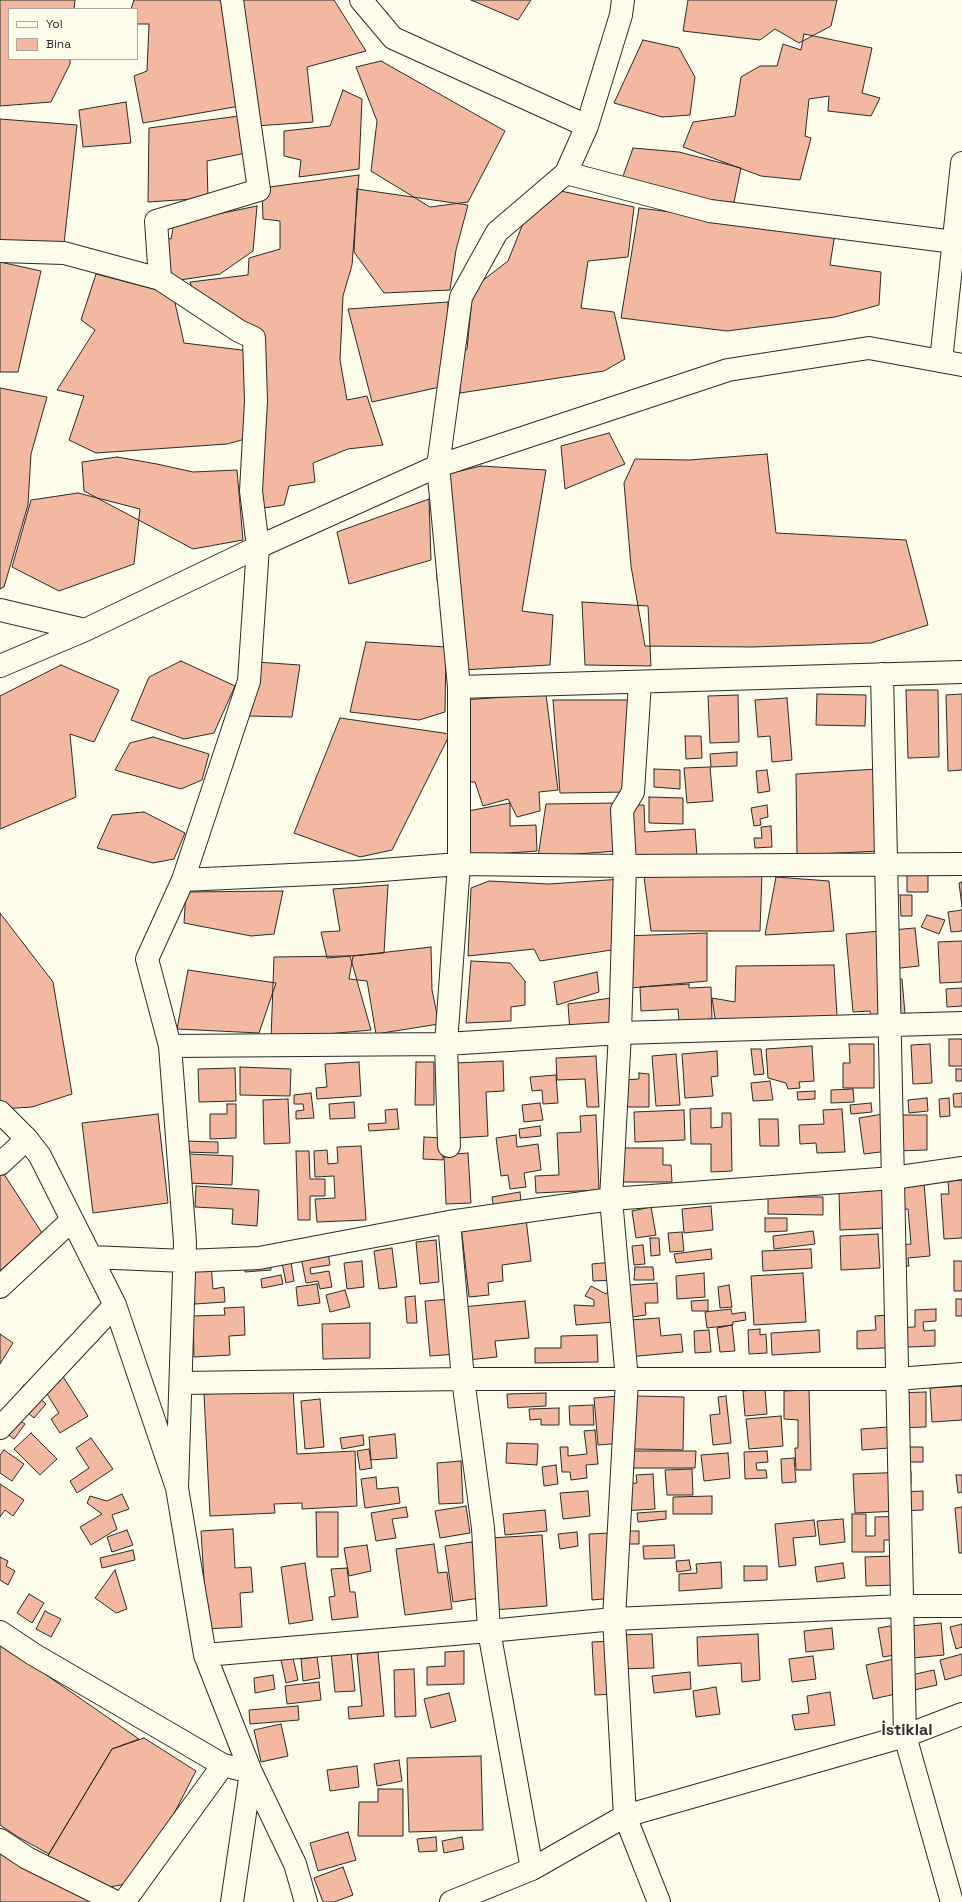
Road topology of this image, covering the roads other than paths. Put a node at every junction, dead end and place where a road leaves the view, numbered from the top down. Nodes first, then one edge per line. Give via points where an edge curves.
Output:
1 (232, 0) edge
2 (361, 0) edge
3 (624, 0) edge
4 (587, 126) junction
5 (962, 164) edge
6 (566, 173) junction
7 (954, 242) junction
8 (0, 251) edge
9 (160, 279) junction
10 (941, 361) junction
11 (962, 365) edge
12 (438, 466) junction
13 (258, 547) junction
14 (0, 610) edge
15 (85, 630) junction
16 (0, 666) edge
17 (962, 672) edge
18 (882, 674) junction
19 (640, 682) junction
20 (459, 687) junction
21 (459, 864) junction
22 (962, 864) edge
23 (625, 866) junction
24 (886, 866) junction
25 (183, 880) junction
26 (962, 1023) edge
27 (890, 1025) junction
28 (620, 1033) junction
29 (446, 1044) junction
30 (170, 1046) junction
31 (0, 1112) edge
32 (27, 1139) junction
33 (449, 1146) dead end
34 (0, 1164) edge
35 (962, 1168) edge
36 (893, 1178) junction
37 (611, 1199) junction
38 (72, 1220) junction
39 (449, 1222) junction
40 (91, 1257) junction
41 (185, 1261) junction
42 (0, 1286) edge
43 (115, 1305) junction
44 (962, 1374) edge
45 (463, 1379) junction
46 (627, 1380) junction
47 (897, 1380) junction
48 (181, 1383) junction
49 (0, 1428) edge
50 (177, 1488) junction
51 (902, 1606) junction
52 (962, 1606) edge
53 (614, 1619) junction
54 (488, 1631) junction
55 (0, 1632) edge
56 (205, 1655) junction
57 (962, 1714) edge
58 (905, 1736) junction
59 (223, 1765) junction
60 (251, 1772) junction
61 (625, 1816) junction
62 (0, 1840) edge
63 (532, 1870) junction
64 (116, 1902) edge
65 (124, 1902) edge
66 (232, 1902) edge
67 (306, 1902) edge
68 (451, 1902) edge
69 (659, 1902) edge
70 (952, 1902) edge

1 - 9 street via 259,190 156,221
2 - 4 street via 393,38
3 - 4 street
4 - 6 street
5 - 7 street
6 - 7 street via 710,211
6 - 12 street via 497,232 461,297
7 - 10 street
8 - 9 street via 64,253
9 - 13 street via 239,331 254,338 256,401 251,491
10 - 11 street
10 - 12 street via 869,348 728,370
12 - 13 street
12 - 20 street
13 - 15 street
13 - 25 street via 249,681
14 - 15 street
15 - 16 street
17 - 18 street
18 - 19 street
18 - 24 street
19 - 20 street
19 - 23 street via 632,792 622,810
20 - 21 street
21 - 23 street
21 - 25 street via 356,872
21 - 29 street
22 - 24 street
23 - 24 street
23 - 28 street
24 - 27 street
25 - 30 street via 147,958
26 - 27 street
27 - 28 street
27 - 36 street
28 - 29 street
28 - 37 street
29 - 30 street
29 - 33 street
30 - 41 street
31 - 32 street
32 - 34 street
32 - 38 street via 40,1156
35 - 36 street
36 - 37 street
36 - 47 street
37 - 39 street
37 - 46 street
38 - 40 street
38 - 42 street
39 - 41 street via 259,1258
39 - 45 street
40 - 41 street
40 - 43 street
41 - 48 street
43 - 49 street
43 - 50 street
44 - 47 street
45 - 46 street
45 - 48 street
45 - 54 street via 483,1528
46 - 47 street
46 - 53 street
47 - 51 street
48 - 50 street
50 - 56 street
51 - 52 street
51 - 53 street
51 - 58 street
53 - 54 street
53 - 61 street
54 - 56 street
54 - 63 street
55 - 59 street
56 - 60 street
57 - 58 street
58 - 61 street
58 - 70 street
59 - 60 street
59 - 65 street
60 - 66 street
60 - 67 street via 295,1864
61 - 63 street
61 - 69 street
62 - 64 street via 27,1858
63 - 68 street

